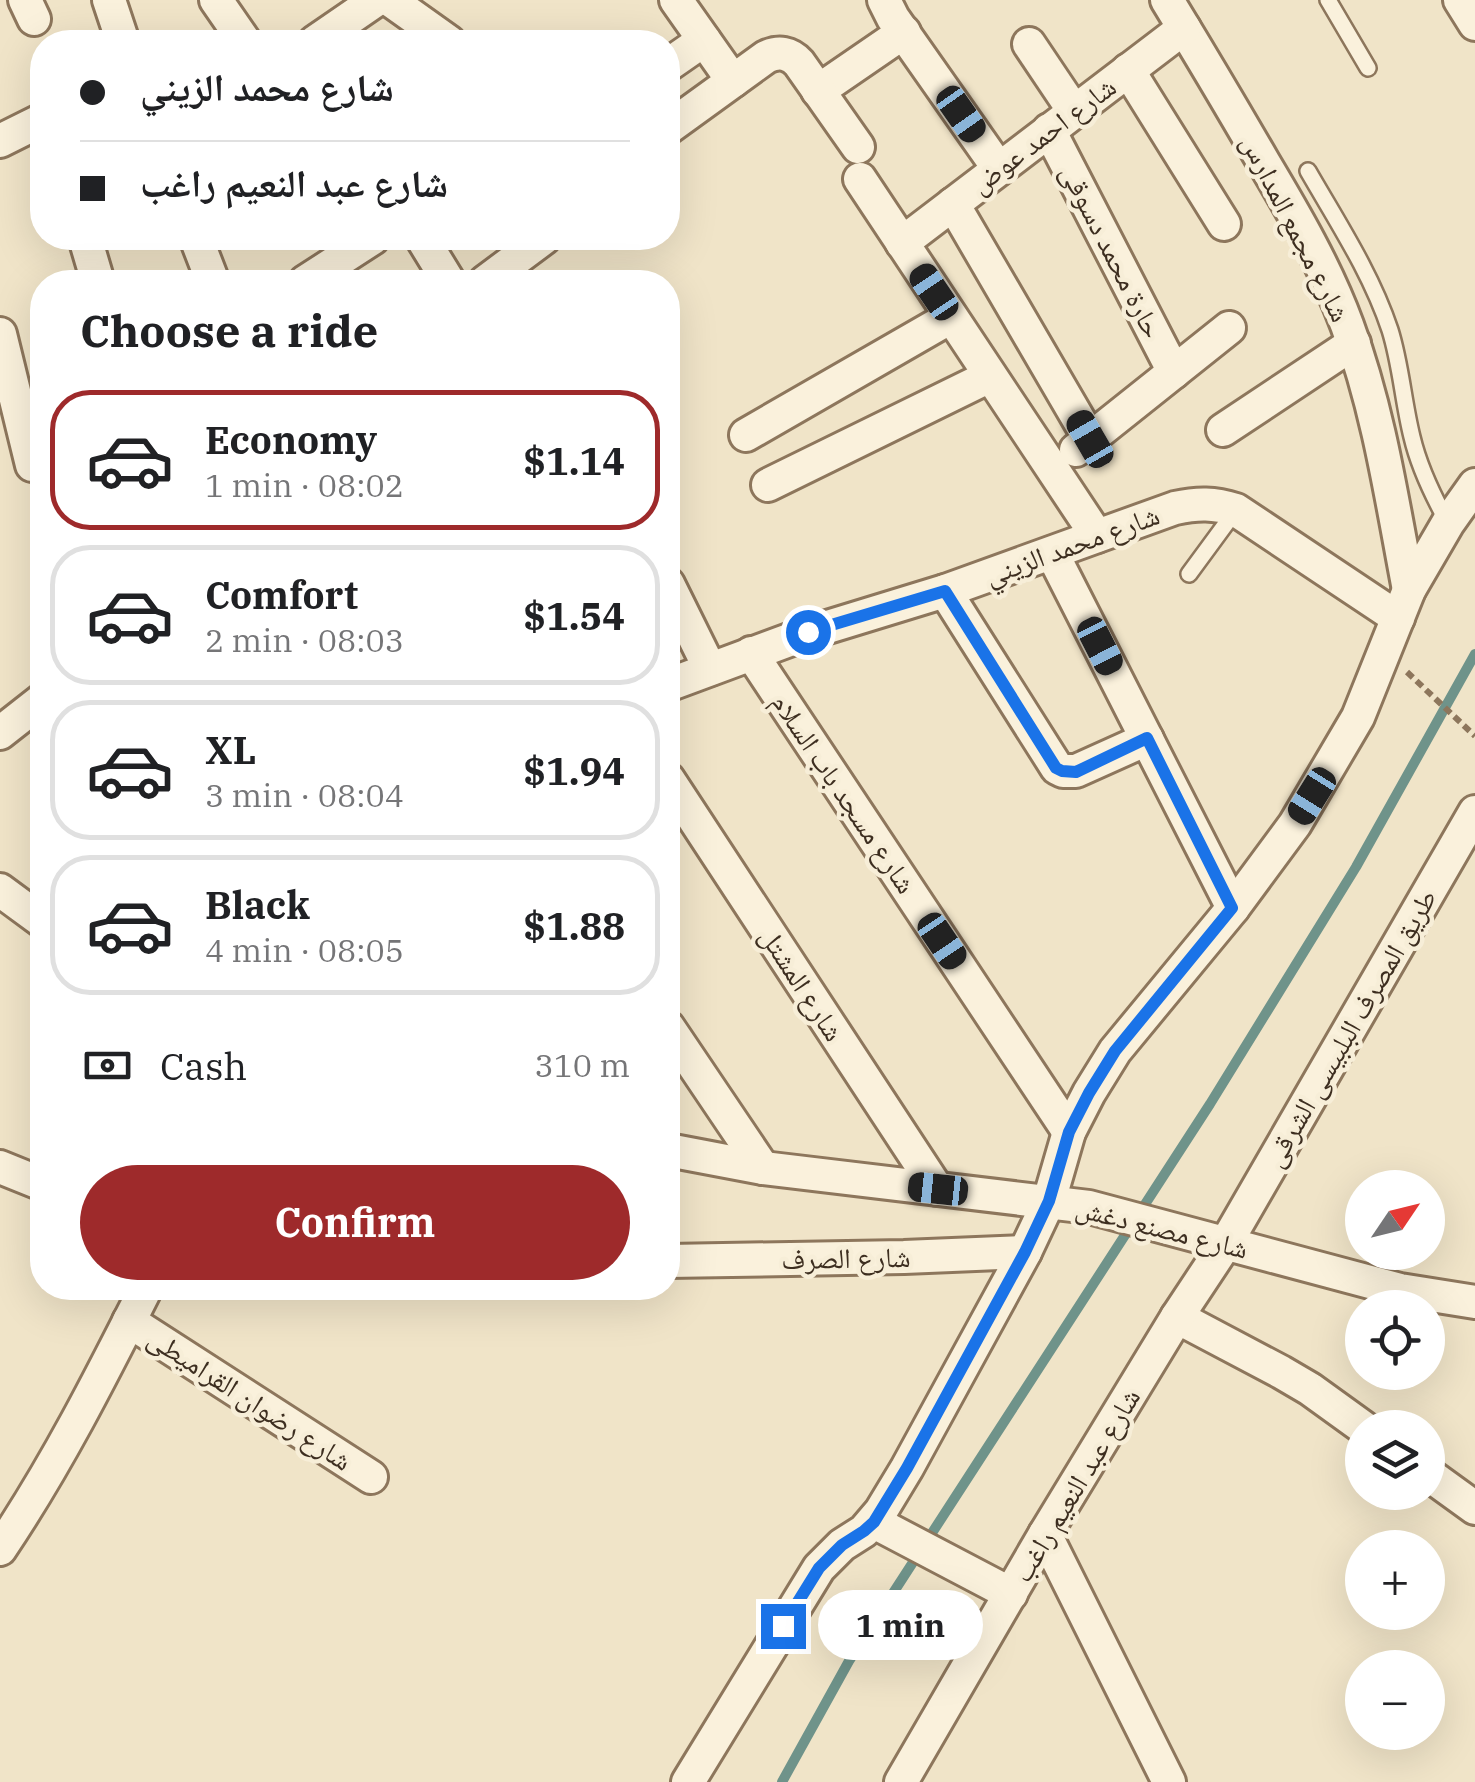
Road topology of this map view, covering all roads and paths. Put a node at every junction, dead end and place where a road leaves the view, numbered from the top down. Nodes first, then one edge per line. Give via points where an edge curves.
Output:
1 (109, 0) edge
2 (216, 0) edge
3 (376, 0) edge
4 (390, 0) edge
5 (676, 0) edge
6 (884, 0) edge
7 (1328, 0) edge
8 (1460, 0) edge
9 (1176, 14) edge
10 (1475, 24) edge
11 (119, 30) edge
12 (237, 30) edge
13 (332, 30) edge
14 (431, 30) edge
15 (904, 32) junction
16 (704, 40) junction
17 (1029, 44) dead end
18 (680, 57) edge
19 (1368, 68) dead end
20 (1128, 70) junction
21 (733, 81) junction
22 (818, 91) junction
23 (680, 119) edge
24 (1062, 121) junction
25 (30, 126) edge
26 (0, 141) edge
27 (999, 169) junction
28 (1308, 171) dead end
29 (954, 204) junction
30 (1224, 224) dead end
31 (902, 243) junction
32 (355, 250) edge
33 (528, 250) edge
34 (325, 270) edge
35 (501, 270) edge
36 (951, 316) junction
37 (1229, 328) dead end
38 (1354, 344) junction
39 (3, 355) edge
40 (1174, 372) junction
41 (990, 376) junction
42 (1223, 430) dead end
43 (746, 436) dead end
44 (1090, 439) junction
45 (30, 457) edge
46 (1052, 469) junction
47 (1475, 485) edge
48 (768, 486) dead end
49 (1236, 510) junction
50 (1448, 523) junction
51 (1097, 536) junction
52 (1052, 553) junction
53 (1189, 574) dead end
54 (945, 591) junction
55 (1404, 604) junction
56 (680, 608) edge
57 (751, 653) junction
58 (710, 669) junction
59 (680, 680) edge
60 (1416, 680) dead end
61 (30, 709) edge
62 (0, 733) edge
63 (1475, 736) edge
64 (1147, 738) junction
65 (680, 797) edge
66 (1475, 812) edge
67 (0, 890) edge
68 (1232, 908) junction
69 (30, 912) edge
70 (680, 1044) edge
71 (1069, 1132) junction
72 (680, 1152) edge
73 (0, 1167) edge
74 (764, 1168) junction
75 (30, 1179) edge
76 (938, 1189) junction
77 (1049, 1201) junction
78 (1226, 1243) junction
79 (1025, 1252) junction
80 (680, 1261) edge
81 (140, 1300) edge
82 (1475, 1302) edge
83 (1177, 1317) junction
84 (129, 1321) junction
85 (1345, 1414) edge
86 (372, 1477) dead end
87 (1445, 1486) edge
88 (1475, 1508) edge
89 (874, 1522) junction
90 (1045, 1534) junction
91 (0, 1549) edge
92 (1011, 1594) junction
93 (688, 1782) edge
94 (901, 1782) edge
95 (1168, 1782) edge

1 - 11 street
2 - 12 street
3 - 13 street
4 - 14 street
5 - 16 street
6 - 15 street
7 - 19 lane
8 - 10 street
9 - 20 street, شارع احمد عوض
9 - 38 street, شارع مجمع المدارس via 1300,224
15 - 22 street
15 - 27 street
16 - 18 street
16 - 21 street
17 - 24 street, حارة محمد دسوقى
20 - 24 street, شارع احمد عوض
20 - 30 street
21 - 22 street via 780,53 794,58
21 - 23 street
22 - 31 street
24 - 27 street, شارع احمد عوض
24 - 40 street, حارة محمد دسوقى
25 - 26 street
27 - 29 street, شارع احمد عوض
28 - 50 lane via 1378,298 1400,368 1412,440
29 - 31 street, شارع احمد عوض
29 - 44 street
31 - 36 street
32 - 34 street
33 - 35 street
36 - 41 street
36 - 43 street
37 - 40 street
38 - 42 street
38 - 55 street, شارع مجمع المدارس via 1378,425
39 - 45 street
40 - 44 street
41 - 46 street
41 - 48 street
44 - 46 street
46 - 51 street
47 - 50 street
49 - 51 street, شارع محمد الزيني via 1196,503
49 - 53 lane
49 - 55 street, شارع محمد الزيني
50 - 55 street
51 - 52 street, شارع محمد الزيني
52 - 54 street, شارع محمد الزيني
52 - 64 street
54 - 57 street, شارع محمد الزيني
54 - 64 street via 1056,768 1076,772
55 - 68 street via 1330,768
56 - 58 street
57 - 58 street, شارع محمد الزيني
57 - 71 street, شارع مسجد باب السلام
58 - 59 street, شارع محمد الزيني
60 - 63 path
61 - 62 street
64 - 68 street
65 - 76 street, شارع المشتل
66 - 78 street, طريق المصرف البلبيسى الشرقى
67 - 69 street
68 - 71 street via 1115,1051
70 - 74 street
71 - 77 street
72 - 74 street, شارع مصنع دغش
73 - 75 street
74 - 76 street, شارع مصنع دغش
76 - 77 street, شارع مصنع دغش
77 - 78 street, شارع مصنع دغش
77 - 79 street
78 - 82 street, شارع مصنع دغش via 1400,1290
78 - 83 street, شارع عبد النعيم راغب
79 - 80 street, شارع الصرف
79 - 89 street
81 - 84 street
83 - 85 street
83 - 90 street, شارع عبد النعيم راغب
84 - 86 street, شارع رضوان القراميطى
84 - 91 street
87 - 88 street
89 - 92 street
89 - 93 street via 819,1568
90 - 92 street, شارع عبد النعيم راغب
90 - 95 street
92 - 94 street, شارع عبد النعيم راغب

